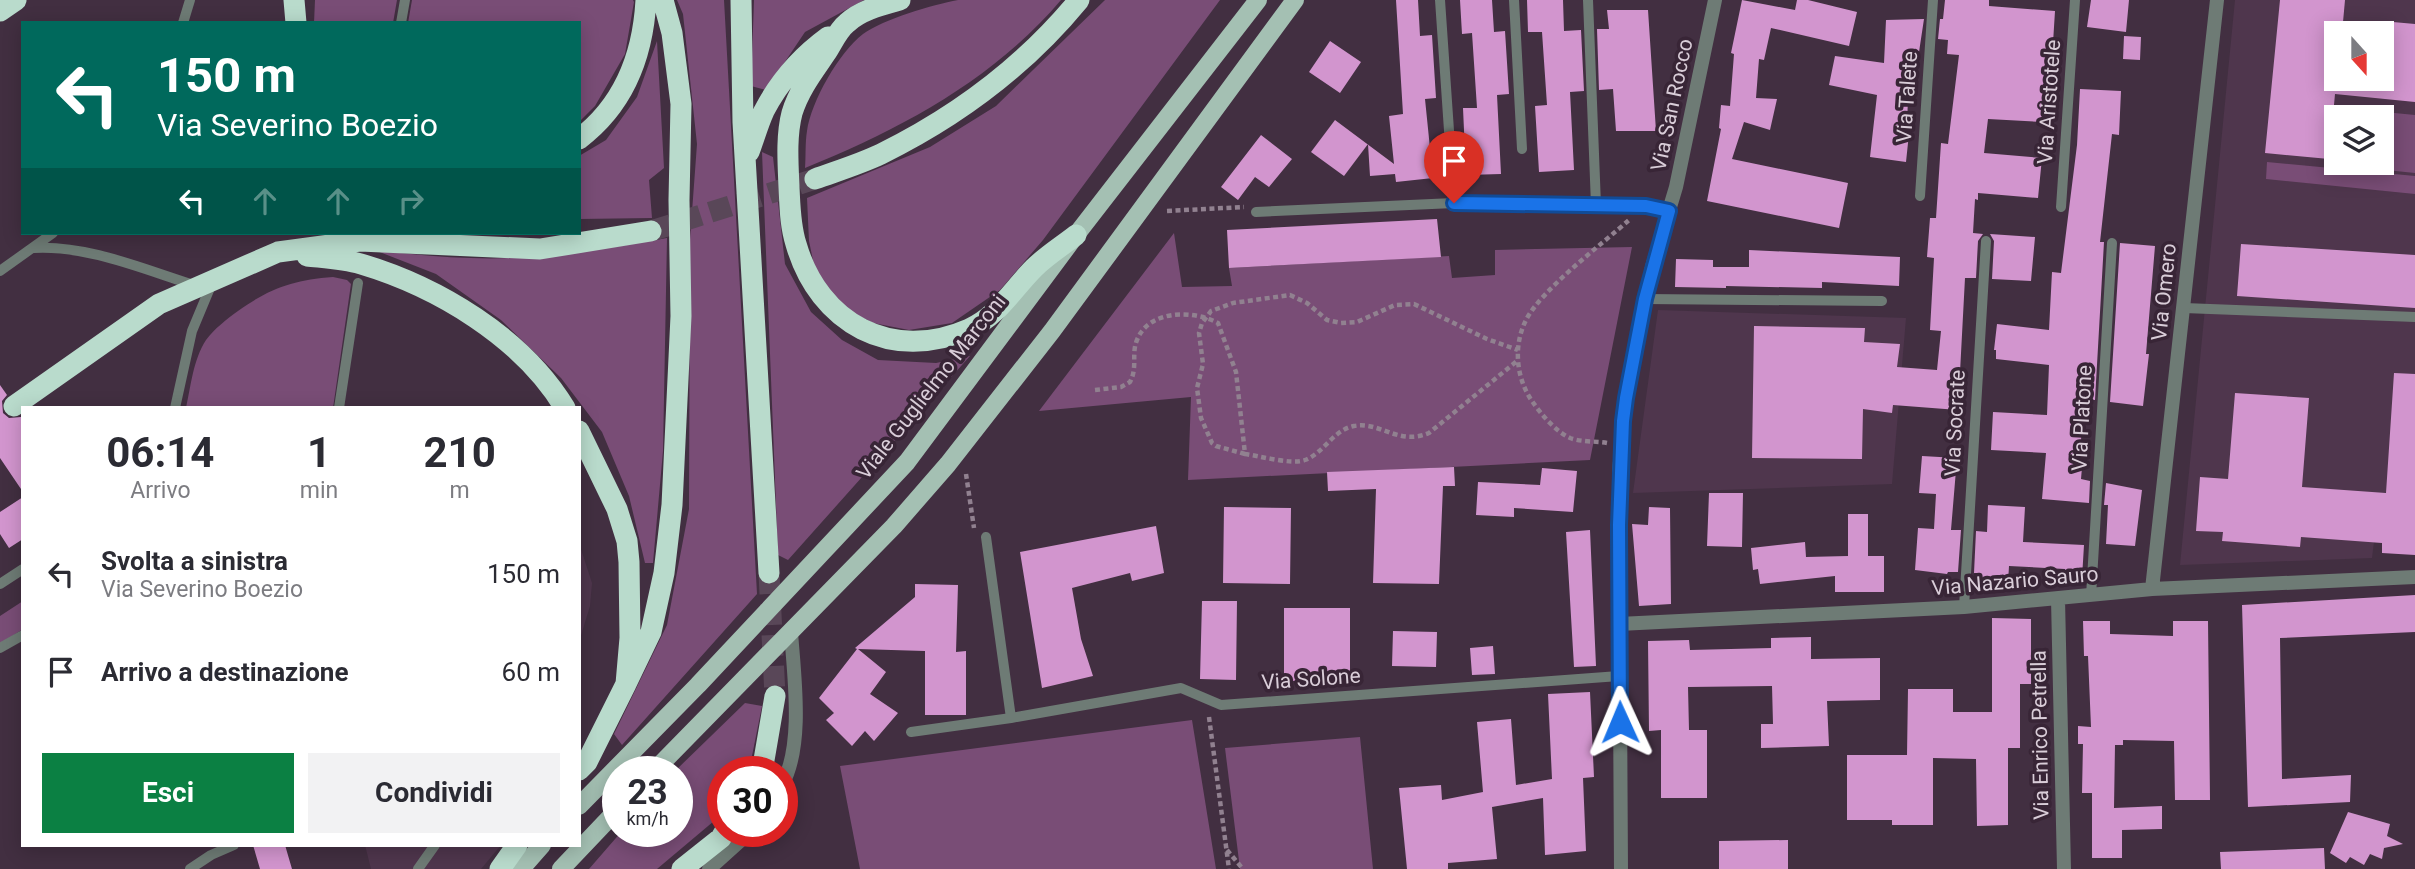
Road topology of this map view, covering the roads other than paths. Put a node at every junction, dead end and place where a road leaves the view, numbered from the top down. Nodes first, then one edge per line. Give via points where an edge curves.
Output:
1 (16, 0) edge
2 (190, 0) edge
3 (294, 0) edge
4 (405, 0) edge
5 (646, 0) edge
6 (663, 0) edge
7 (741, 0) edge
8 (900, 0) edge
9 (1079, 0) edge
10 (1258, 0) edge
11 (1295, 0) edge
12 (1440, 0) edge
13 (1514, 0) edge
14 (1588, 0) edge
15 (1715, 0) edge
16 (1933, 0) edge
17 (2075, 0) edge
18 (2217, 0) edge
19 (0, 11) edge
20 (184, 21) edge
21 (296, 21) edge
22 (401, 21) edge
23 (846, 23) junction
24 (581, 138) edge
25 (1522, 149) dead end
26 (746, 161) junction
27 (815, 179) tunnel mouth
28 (1920, 196) dead end
29 (1454, 203) junction
30 (1596, 205) junction
31 (2061, 207) dead end
32 (1669, 211) junction
33 (1261, 212) road end
34 (651, 231) tunnel mouth
35 (50, 235) edge
36 (1076, 235) junction
37 (1986, 241) dead end
38 (2112, 243) dead end
39 (34, 248) junction
40 (278, 252) junction
41 (0, 271) edge
42 (206, 283) junction
43 (358, 283) dead end
44 (1645, 299) junction
45 (1882, 301) dead end
46 (2184, 308) junction
47 (2415, 317) edge
48 (14, 406) dead end
49 (175, 406) edge
50 (339, 406) edge
51 (563, 406) edge
52 (581, 435) edge
53 (986, 541) road end
54 (21, 570) edge
55 (769, 573) tunnel mouth
56 (2415, 577) edge
57 (0, 584) edge
58 (2152, 589) junction
59 (2091, 596) junction
60 (2058, 599) junction
61 (1964, 607) junction
62 (1619, 624) junction
63 (791, 632) junction
64 (21, 636) edge
65 (0, 648) edge
66 (1619, 676) junction
67 (626, 684) junction
68 (775, 696) tunnel mouth
69 (1011, 718) junction
70 (911, 732) dead end
71 (669, 756) edge
72 (765, 756) edge
73 (790, 756) edge
74 (581, 768) edge
75 (581, 804) edge
76 (602, 826) edge
77 (229, 847) edge
78 (434, 847) edge
79 (516, 847) edge
80 (540, 847) edge
81 (710, 847) edge
82 (733, 847) edge
83 (190, 869) edge
84 (418, 869) edge
85 (500, 869) edge
86 (520, 869) edge
87 (561, 869) edge
88 (682, 869) edge
89 (709, 869) edge
90 (1621, 869) edge
91 (2064, 869) edge

1 - 19 highway
2 - 20 lane
3 - 21 highway
4 - 22 lane
5 - 24 highway via 645,27 629,81 599,124
6 - 67 highway via 681,104 681,316 672,505 651,632
7 - 26 highway
8 - 23 highway
9 - 27 highway via 1034,50 976,99 879,155
10 - 36 main road, Viale Guglielmo Marconi
11 - 63 main road via 1052,331 948,464
12 - 29 lane
13 - 25 lane
14 - 30 lane
15 - 32 street, Via San Rocco
16 - 28 lane, Via Talete
17 - 31 lane, Via Aristotele
18 - 46 street, Via Omero
23 - 26 highway via 801,59 786,78 764,111
23 - 36 highway via 802,87 792,114 788,163 791,226 797,247 818,292 835,312 866,333 891,340 929,341 951,336 996,313 1035,267
26 - 55 highway
29 - 30 lane
29 - 33 lane
30 - 32 lane
32 - 44 street, Via San Rocco
34 - 40 highway via 540,249 360,241
35 - 39 lane
36 - 75 main road, Viale Guglielmo Marconi via 907,462
37 - 61 lane, Via Socrate
38 - 59 lane, Via Platone
39 - 41 lane
39 - 42 lane via 55,247
40 - 42 highway
40 - 51 highway via 359,263 454,303 515,349
42 - 48 highway via 159,304
42 - 49 lane
43 - 50 lane
44 - 45 lane
44 - 62 street, Via San Rocco via 1621,445
46 - 47 lane
46 - 58 street, Via Omero
52 - 67 highway via 628,541
53 - 69 lane
54 - 57 lane
56 - 58 street, Via Nazario Sauro
58 - 59 street, Via Nazario Sauro
59 - 60 street, Via Nazario Sauro
60 - 61 street, Via Nazario Sauro
60 - 91 street, Via Enrico Petrella
61 - 62 street, Via Nazario Sauro
62 - 66 street, Via San Rocco
63 - 71 main road
63 - 73 street via 796,702
64 - 65 lane
66 - 69 lane, Via Solone via 1221,705 1181,688
66 - 90 street, Via San Rocco
67 - 74 highway
68 - 72 highway
69 - 70 lane, Via Solone
76 - 87 main road
77 - 83 lane
78 - 84 lane
79 - 85 highway
80 - 86 main road
81 - 88 highway
82 - 89 street

